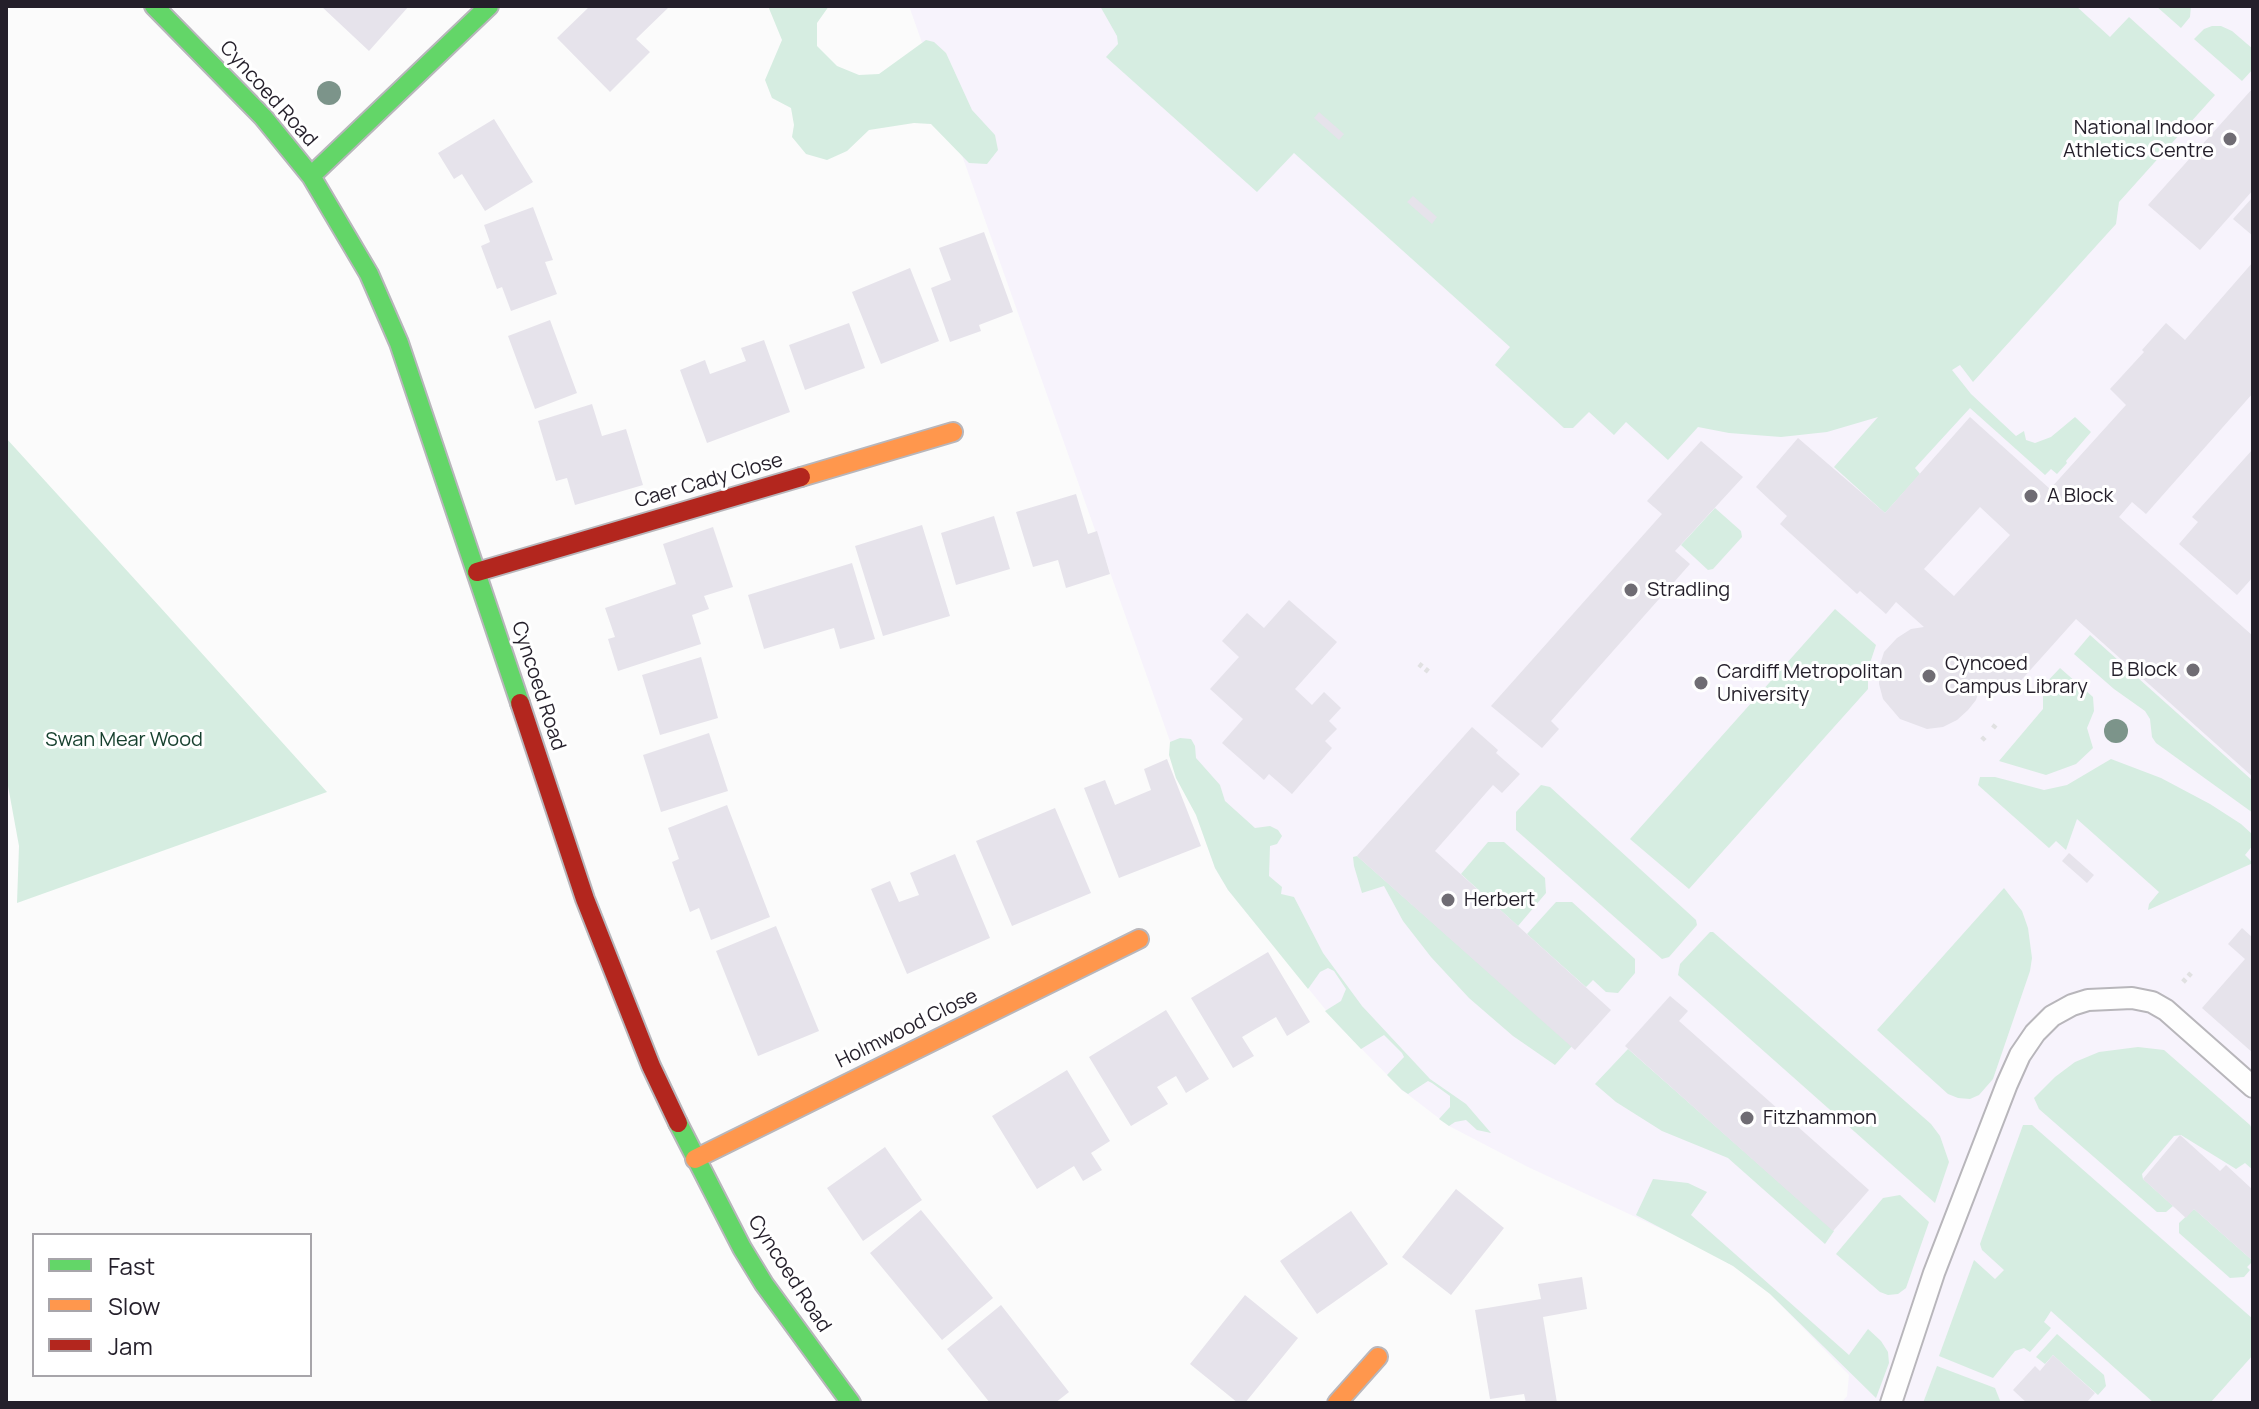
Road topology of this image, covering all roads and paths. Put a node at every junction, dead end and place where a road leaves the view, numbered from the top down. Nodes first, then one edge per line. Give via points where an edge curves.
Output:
1 (154, 6) edge
2 (489, 6) edge
3 (311, 176) junction
4 (953, 432) dead end
5 (477, 572) junction
6 (1419, 664) dead end
7 (1429, 672) dead end
8 (1139, 939) dead end
9 (2192, 972) dead end
10 (2183, 982) dead end
11 (2253, 1087) edge
12 (695, 1159) junction
13 (1378, 1357) dead end
14 (851, 1403) edge
15 (1337, 1403) edge
16 (1891, 1403) edge

1 - 3 street, Cyncoed Road via 263,117
2 - 3 street
3 - 5 street, Cyncoed Road via 383,303
4 - 5 street, Caer Cady Close
5 - 12 street, Cyncoed Road via 612,973
6 - 7 path
8 - 12 street, Holmwood Close
9 - 10 path
11 - 16 lane via 2152,1002 2088,1000 2052,1016 2020,1055 2007,1084 1934,1273
12 - 14 street, Cyncoed Road via 764,1284
13 - 15 street

